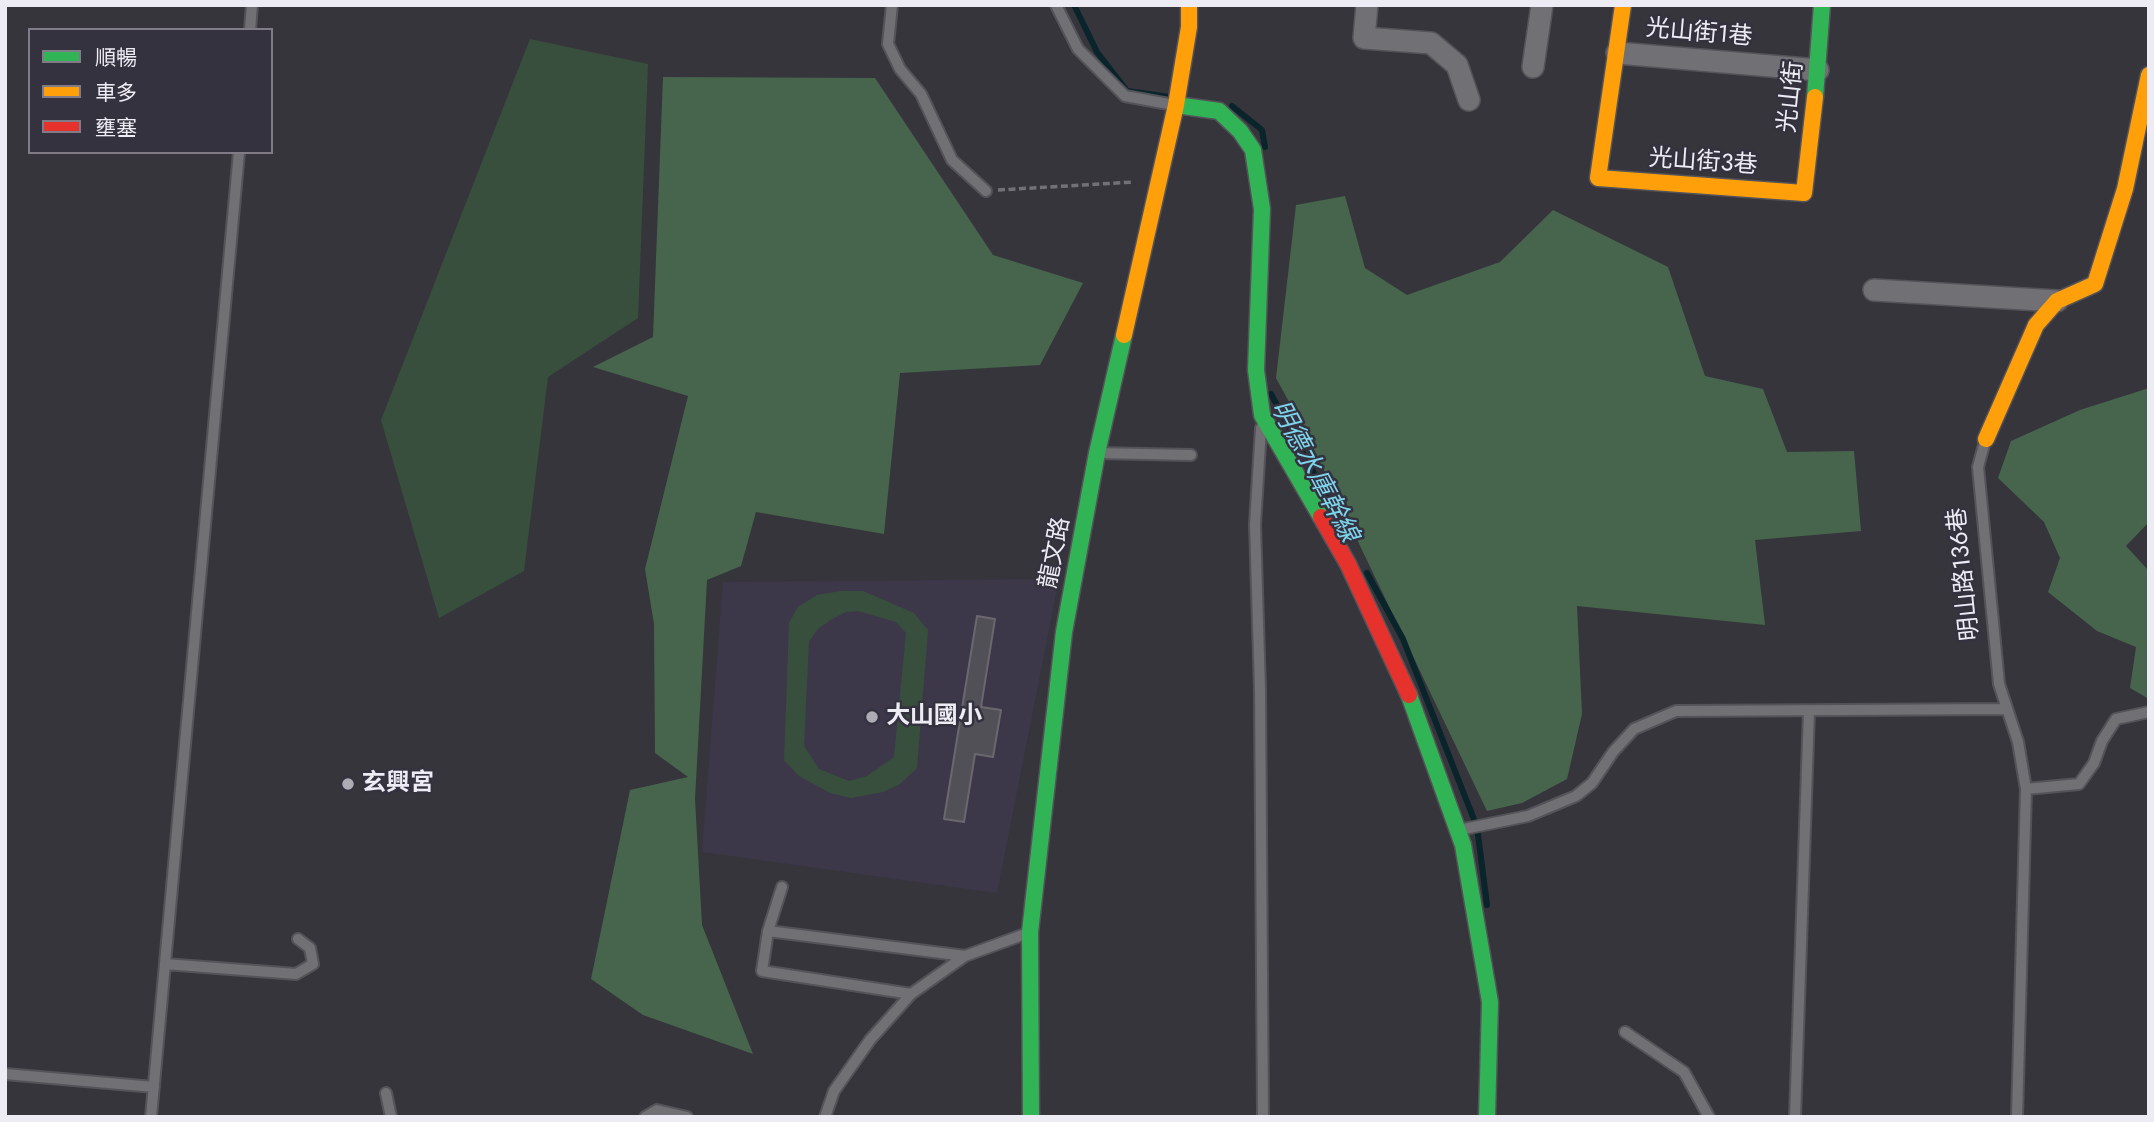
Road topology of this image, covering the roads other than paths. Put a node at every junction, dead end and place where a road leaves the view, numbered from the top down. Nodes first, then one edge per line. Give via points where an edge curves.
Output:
1 (252, 5) edge
2 (892, 5) edge
3 (1056, 5) edge
4 (1189, 5) edge
5 (1367, 5) edge
6 (1542, 5) edge
7 (1623, 5) edge
8 (1822, 5) edge
9 (250, 28) edge
10 (1618, 53) junction
11 (1533, 67) dead end
12 (1818, 71) junction
13 (2149, 75) edge
14 (1177, 99) junction
15 (1469, 100) dead end
16 (239, 154) edge
17 (986, 191) road end
18 (1804, 193) joint
19 (1874, 290) dead end
20 (2057, 301) junction
21 (1262, 415) junction
22 (1986, 439) joint
23 (1097, 453) junction
24 (1191, 455) dead end
25 (2007, 709) junction
26 (1809, 711) junction
27 (2149, 712) edge
28 (2025, 789) junction
29 (1463, 829) junction
30 (782, 887) dead end
31 (768, 931) junction
32 (1030, 932) junction
33 (298, 939) dead end
34 (965, 956) junction
35 (165, 964) junction
36 (911, 993) junction
37 (1625, 1032) dead end
38 (5, 1074) edge
39 (154, 1087) junction
40 (386, 1093) dead end
41 (151, 1117) edge
42 (391, 1117) edge
43 (645, 1117) edge
44 (687, 1117) edge
45 (825, 1117) edge
46 (1031, 1117) edge
47 (1263, 1117) edge
48 (1487, 1117) edge
49 (1709, 1117) edge
50 (1796, 1117) edge
51 (2017, 1117) edge

1 - 9 lane
2 - 17 lane via 888,44 900,69 921,94 952,160
3 - 14 lane via 1078,49 1125,96
4 - 14 street, 龍文路
5 - 15 street via 1364,38 1431,43 1457,65
6 - 11 street
7 - 10 street
8 - 12 street, 光山街
10 - 12 street, 光山街1巷
10 - 18 street, 光山街3巷 via 1598,178
12 - 18 street, 光山街
13 - 20 street, 明山路136巷 via 2125,189 2095,284
14 - 21 street via 1219,111 1253,150 1262,209 1256,370
14 - 23 street, 龍文路
16 - 35 lane
19 - 20 street
20 - 22 street, 明山路136巷 via 2036,325
21 - 29 street via 1348,564 1392,654
21 - 47 lane via 1255,524
22 - 25 lane, 明山路136巷 via 1978,467 1999,684
23 - 24 lane
23 - 32 street, 龍文路 via 1064,632
25 - 26 lane
25 - 28 lane, 明山路136巷
26 - 29 lane via 1687,710 1661,715 1634,729 1592,783 1576,796 1528,816
26 - 50 lane
27 - 28 lane via 2116,719 2095,763 2079,784
28 - 51 lane, 明山路136巷
29 - 48 street via 1490,1002
30 - 31 lane
31 - 34 lane
31 - 36 lane via 762,971
32 - 34 lane
32 - 46 street, 龍文路
33 - 35 lane via 310,948 313,964 296,974
34 - 36 lane
35 - 39 lane
36 - 45 lane via 834,1091
37 - 49 lane via 1684,1072
38 - 39 lane
39 - 41 lane
40 - 42 lane
43 - 44 lane via 657,1110

